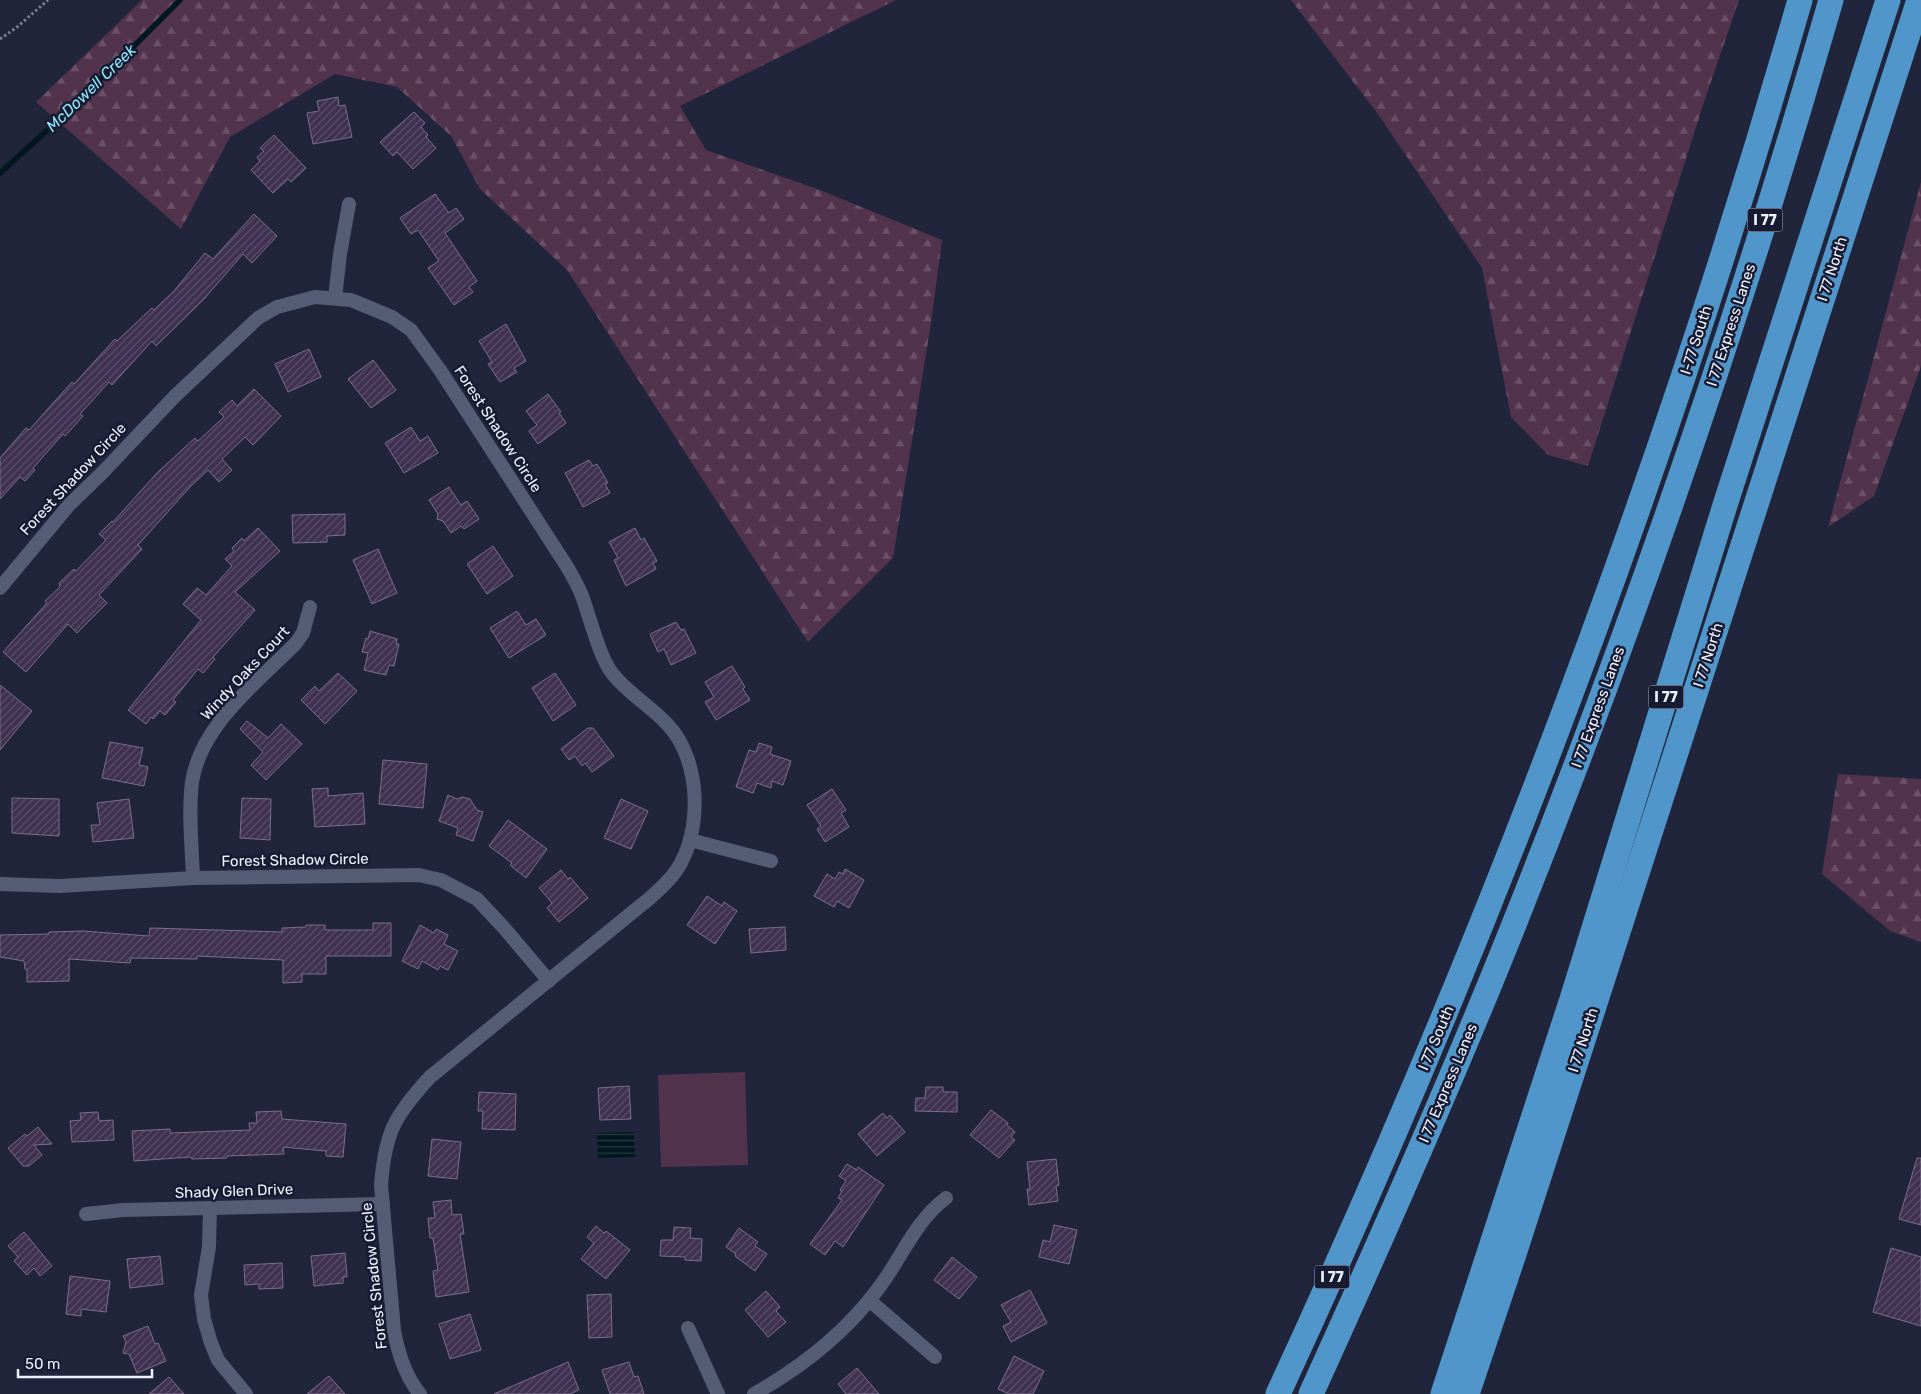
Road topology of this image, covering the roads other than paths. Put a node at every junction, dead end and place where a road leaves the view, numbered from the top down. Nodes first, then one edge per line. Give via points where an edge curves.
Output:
1 (1800, 0) edge
2 (1831, 0) edge
3 (1888, 0) edge
4 (1919, 0) edge
5 (349, 204) dead end
6 (335, 298) junction
7 (1694, 439) junction
8 (0, 588) edge
9 (310, 607) dead end
10 (1579, 676) junction
11 (690, 840) junction
12 (771, 861) dead end
13 (193, 878) junction
14 (0, 884) edge
15 (549, 981) junction
16 (946, 1198) dead end
17 (383, 1204) junction
18 (210, 1208) junction
19 (86, 1214) dead end
20 (869, 1300) junction
21 (688, 1328) dead end
22 (935, 1356) dead end
23 (246, 1394) edge
24 (420, 1394) edge
25 (718, 1394) edge
26 (754, 1394) edge
27 (1278, 1394) edge
28 (1311, 1394) edge
29 (1443, 1394) edge
30 (1467, 1394) edge

1 - 10 highway, I-77 South / I 77 via 1664,438
2 - 7 highway, I 77 Express Lanes / I 77 via 1772,199
3 - 29 highway, I 77 via 1726,502 1573,996
4 - 30 highway, I 77 North / I 77
5 - 6 street
6 - 8 street, Forest Shadow Circle via 315,297 297,301 258,318 175,396 69,506
6 - 11 street, Forest Shadow Circle via 352,300 392,317 411,330 440,370 566,565 581,593 611,672 670,726 678,739 691,772 695,796
7 - 10 highway
7 - 28 highway, I 77 Express Lanes / I 77 via 1606,686 1512,930 1411,1172
9 - 13 street, Windy Oaks Court via 300,638 219,722 197,761 192,783
10 - 27 highway, I 77 South / I 77 via 1435,1040
11 - 12 street
11 - 15 street, Forest Shadow Circle via 677,870 666,883
13 - 14 street, Forest Shadow Circle via 60,886
13 - 15 street, Forest Shadow Circle via 395,874 441,880 477,899
15 - 17 street, Forest Shadow Circle via 430,1077 405,1104 387,1142 381,1184
16 - 20 street via 927,1215
17 - 18 street, Shady Glen Drive
17 - 24 street, Forest Shadow Circle via 398,1352
18 - 19 street, Shady Glen Drive
18 - 23 street via 209,1247 201,1295 204,1319 218,1360
20 - 22 street
20 - 26 street via 824,1345
21 - 25 street

